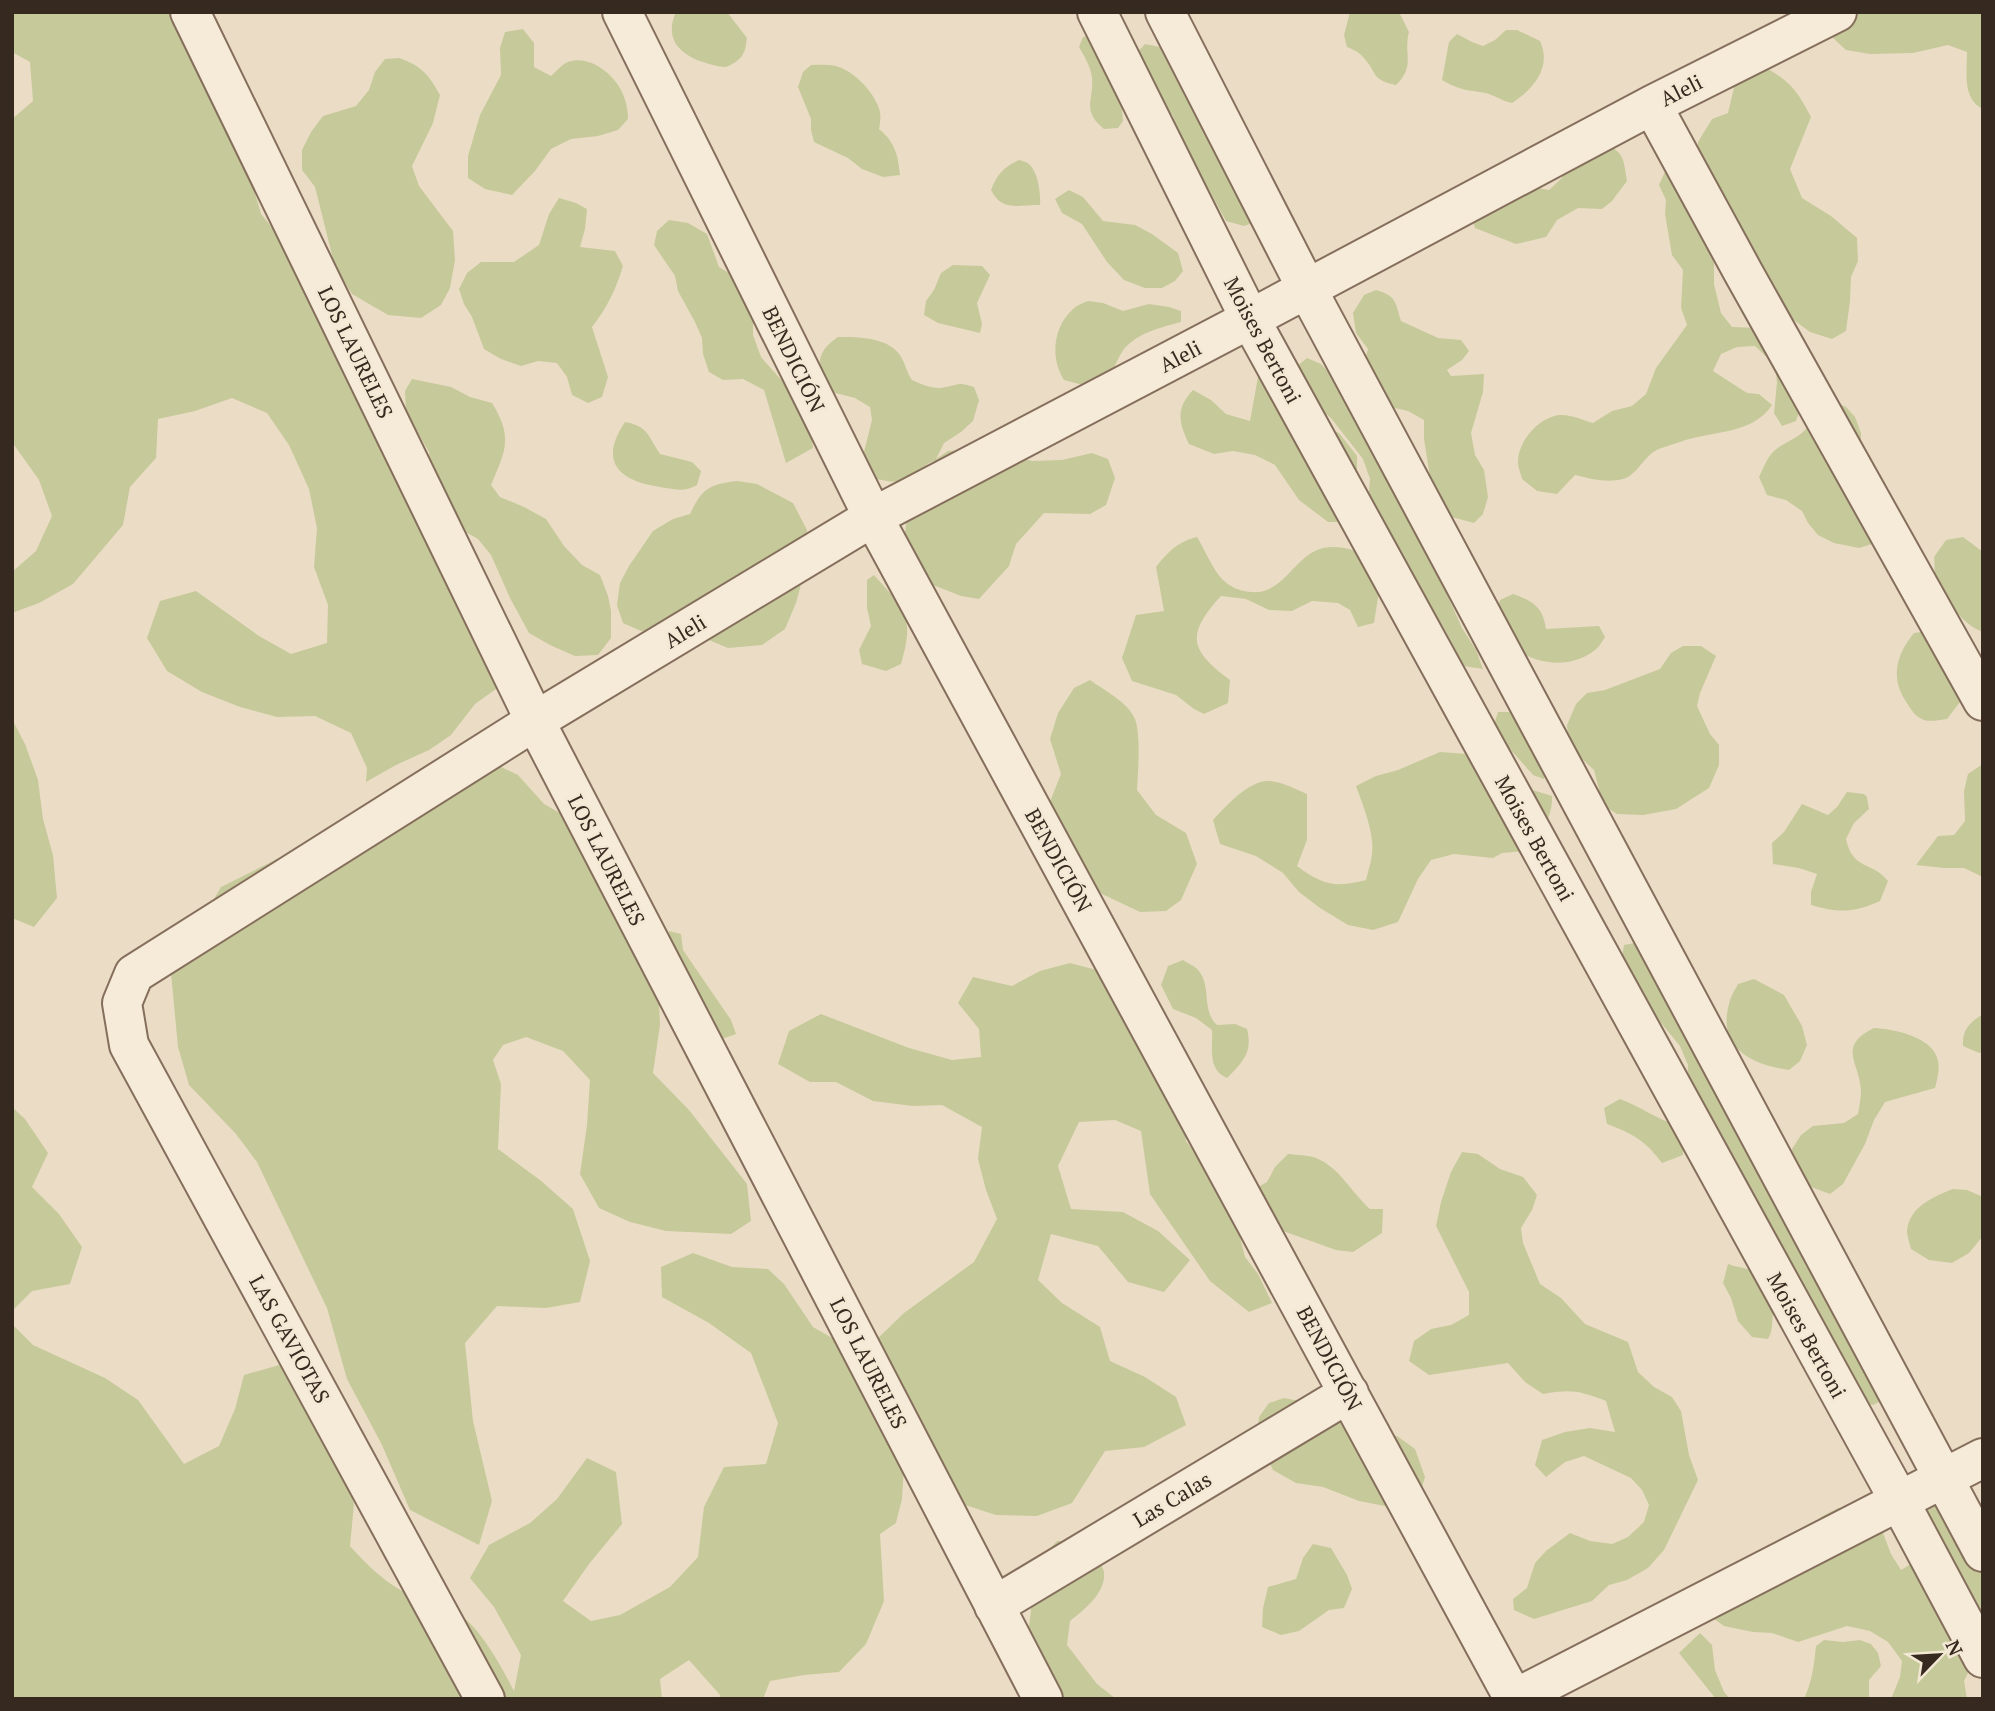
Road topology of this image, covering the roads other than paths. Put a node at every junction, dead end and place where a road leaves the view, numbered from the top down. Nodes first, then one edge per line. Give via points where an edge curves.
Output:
1 (190, 12) edge
2 (622, 12) edge
3 (1097, 12) edge
4 (1165, 12) edge
5 (1837, 12) edge
6 (1652, 105) junction
7 (1307, 289) junction
8 (1250, 319) junction
9 (873, 517) junction
10 (1983, 701) edge
11 (535, 721) junction
12 (134, 974) joint
13 (1349, 1393) junction
14 (1983, 1458) edge
15 (1944, 1479) junction
16 (1899, 1502) junction
17 (1983, 1552) edge
18 (995, 1606) junction
19 (1983, 1658) edge
20 (485, 1699) edge
21 (1043, 1699) edge
22 (1514, 1699) edge

1 - 11 street, LOS LAURELES
2 - 9 street, BENDICIÓN
3 - 8 street, Moises Bertoni
4 - 7 street
5 - 6 street, Aleli
6 - 7 street, Aleli
6 - 10 street
7 - 8 street, Aleli
7 - 15 street
8 - 9 street, Aleli
8 - 16 street, Moises Bertoni
9 - 11 street, Aleli
9 - 13 street, BENDICIÓN
11 - 12 street, Aleli
11 - 18 street, LOS LAURELES
12 - 20 street, LAS GAVIOTAS via 122,1003 129,1045
13 - 18 street, Las Calas
13 - 22 street, BENDICIÓN
14 - 15 street
15 - 16 street
15 - 17 street
16 - 19 street, Moises Bertoni
16 - 22 street
18 - 21 street, LOS LAURELES

